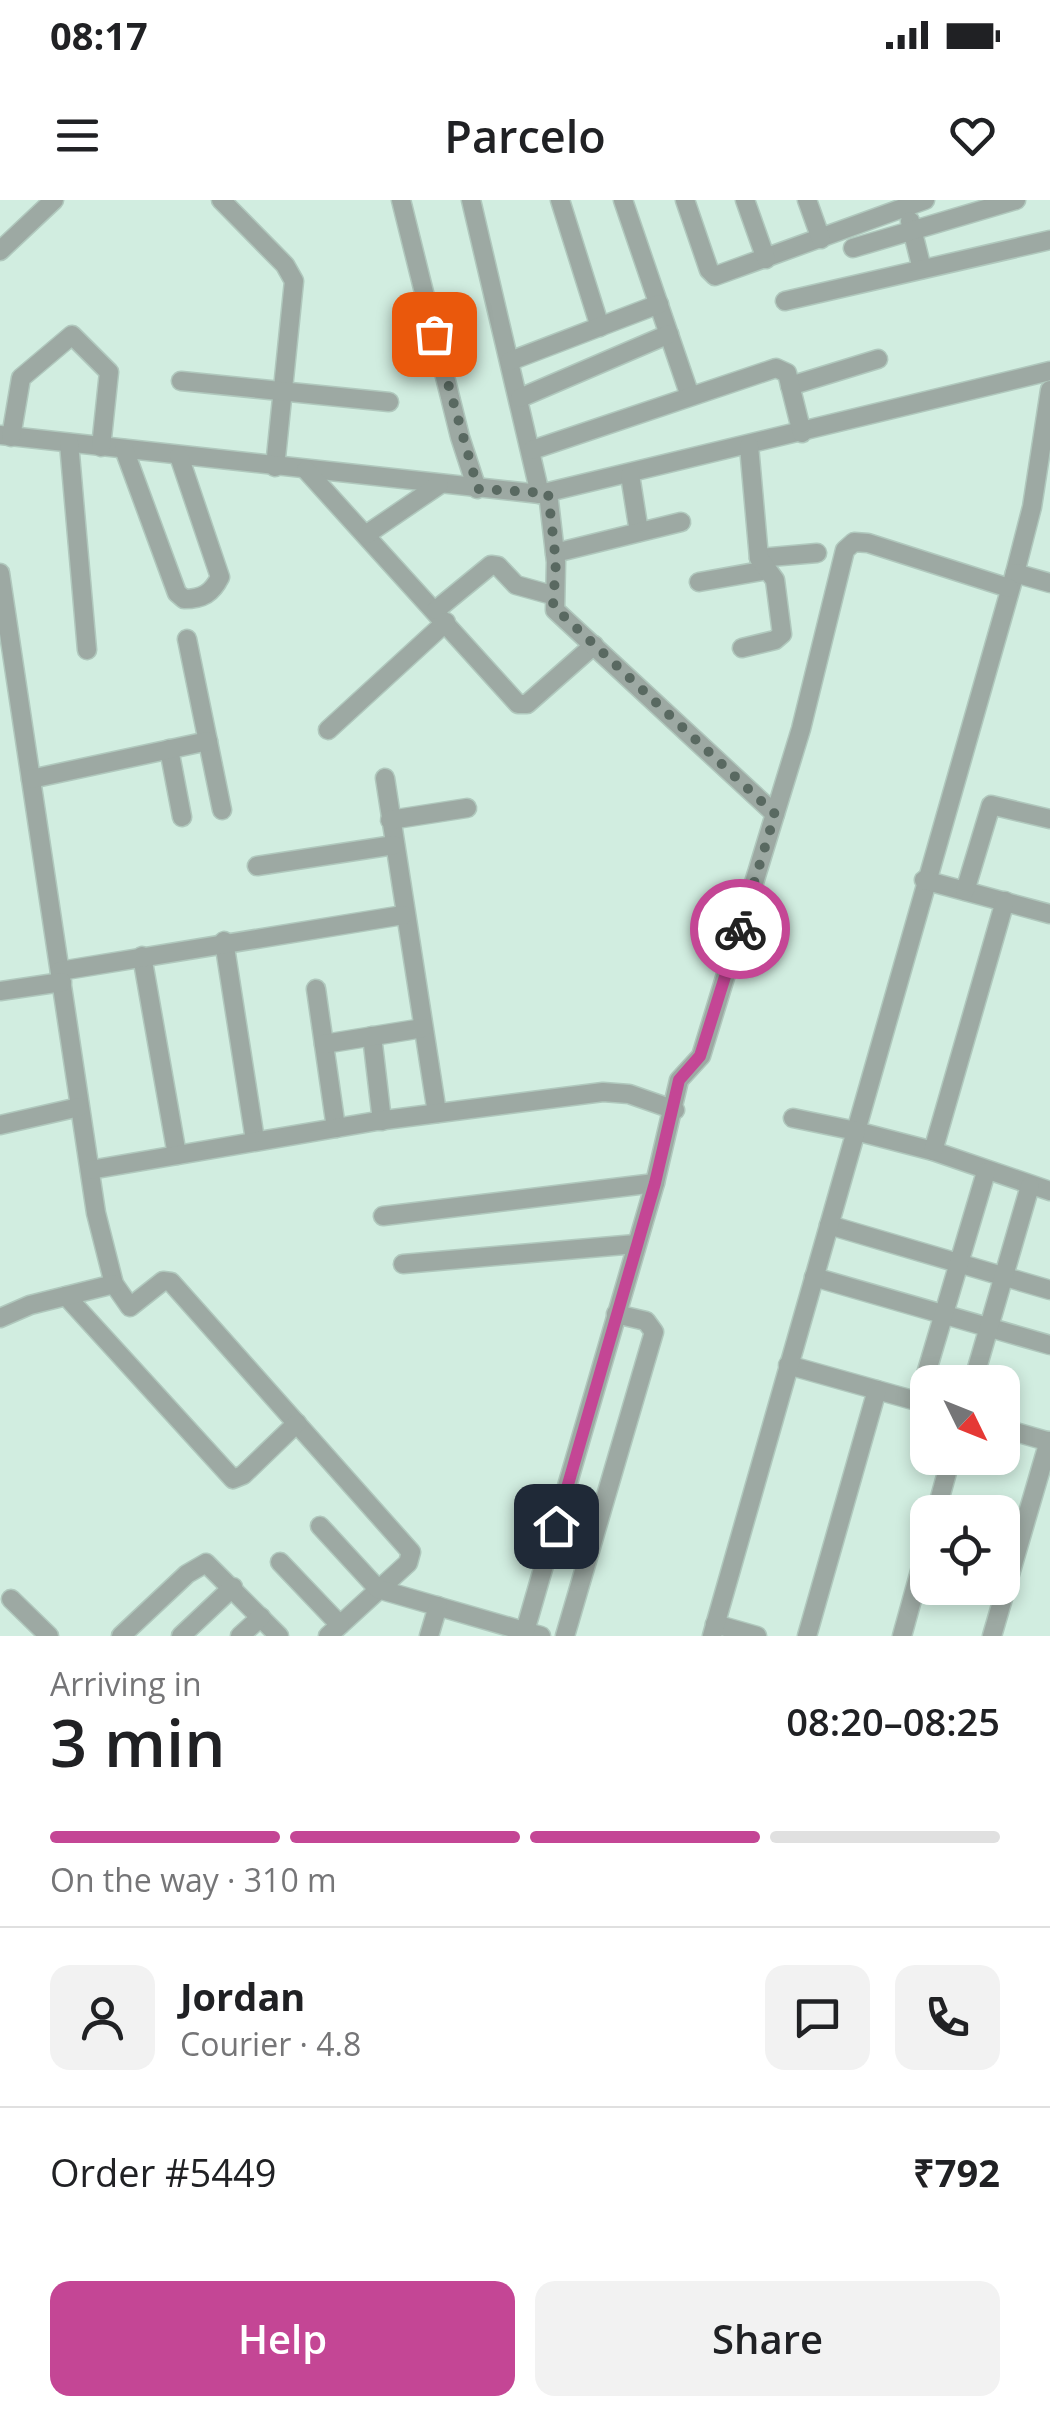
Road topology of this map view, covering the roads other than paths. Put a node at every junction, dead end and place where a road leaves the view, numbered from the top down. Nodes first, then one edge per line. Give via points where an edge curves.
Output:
1 (54, 200) edge
2 (221, 200) edge
3 (401, 200) edge
4 (471, 200) edge
5 (560, 200) edge
6 (623, 200) edge
7 (685, 200) edge
8 (745, 200) edge
9 (807, 200) edge
10 (1016, 200) edge
11 (912, 202) edge
12 (876, 209) edge
13 (912, 230) junction
14 (851, 238) junction
15 (821, 239) junction
16 (1050, 240) edge
17 (0, 251) edge
18 (766, 259) junction
19 (922, 269) junction
20 (862, 282) junction
21 (785, 301) dead end
22 (659, 304) junction
23 (600, 327) junction
24 (669, 334) junction
25 (878, 359) dead end
26 (510, 361) junction
27 (1050, 370) edge
28 (180, 381) dead end
29 (790, 386) junction
30 (283, 390) junction
31 (1050, 390) edge
32 (690, 396) junction
33 (520, 398) junction
34 (389, 402) dead end
35 (802, 433) junction
36 (6, 436) edge
37 (1046, 440) edge
38 (69, 443) junction
39 (100, 446) junction
40 (749, 446) junction
41 (124, 450) junction
42 (532, 450) junction
43 (178, 456) junction
44 (275, 466) junction
45 (306, 470) junction
46 (630, 475) junction
47 (440, 484) junction
48 (478, 489) junction
49 (544, 494) junction
50 (680, 522) dead end
51 (639, 532) junction
52 (367, 534) junction
53 (555, 553) junction
54 (816, 553) dead end
55 (763, 564) junction
56 (0, 573) edge
57 (1012, 580) junction
58 (699, 582) dead end
59 (1050, 583) edge
60 (552, 595) junction
61 (441, 616) junction
62 (186, 639) dead end
63 (594, 646) junction
64 (742, 648) dead end
65 (87, 650) dead end
66 (328, 730) dead end
67 (208, 741) junction
68 (169, 749) junction
69 (385, 778) dead end
70 (31, 779) junction
71 (467, 808) dead end
72 (222, 810) dead end
73 (775, 814) junction
74 (182, 818) dead end
75 (1050, 819) edge
76 (390, 820) junction
77 (394, 845) junction
78 (256, 866) dead end
79 (924, 880) junction
80 (966, 890) junction
81 (1004, 902) junction
82 (1050, 914) edge
83 (403, 915) junction
84 (224, 942) junction
85 (142, 956) junction
86 (61, 977) junction
87 (316, 989) dead end
88 (0, 991) edge
89 (424, 1028) junction
90 (372, 1036) junction
91 (324, 1044) junction
92 (79, 1107) junction
93 (675, 1110) junction
94 (436, 1114) junction
95 (793, 1118) dead end
96 (382, 1120) junction
97 (0, 1125) edge
98 (336, 1128) junction
99 (856, 1131) junction
100 (255, 1140) junction
101 (933, 1151) junction
102 (178, 1155) junction
103 (90, 1170) junction
104 (986, 1172) junction
105 (655, 1183) junction
106 (1030, 1186) junction
107 (1050, 1191) edge
108 (383, 1216) dead end
109 (829, 1225) junction
110 (636, 1244) junction
111 (960, 1262) junction
112 (402, 1264) dead end
113 (1004, 1276) junction
114 (814, 1277) junction
115 (114, 1284) junction
116 (1050, 1290) edge
117 (66, 1296) junction
118 (616, 1314) junction
119 (944, 1314) junction
120 (0, 1318) edge
121 (990, 1326) junction
122 (1050, 1345) edge
123 (788, 1365) junction
124 (932, 1365) edge
125 (978, 1365) edge
126 (877, 1390) junction
127 (910, 1399) edge
128 (298, 1423) junction
129 (1020, 1433) edge
130 (1049, 1442) edge
131 (320, 1526) dead end
132 (280, 1562) dead end
133 (233, 1587) junction
134 (378, 1588) junction
135 (11, 1599) dead end
136 (911, 1605) edge
137 (438, 1606) junction
138 (261, 1616) junction
139 (334, 1630) edge
140 (714, 1630) edge
141 (520, 1632) edge
142 (49, 1636) edge
143 (121, 1636) edge
144 (181, 1636) edge
145 (240, 1636) edge
146 (280, 1636) edge
147 (429, 1636) edge
148 (565, 1636) edge
149 (757, 1636) edge
150 (807, 1636) edge
151 (902, 1636) edge
152 (992, 1636) edge

1 - 17 street
2 - 30 street via 294,281
3 - 48 street
4 - 26 street
5 - 23 street
6 - 22 street
7 - 18 street via 713,276
8 - 18 street
9 - 15 street
10 - 13 street
11 - 12 street
11 - 13 street
12 - 14 street
13 - 14 street
13 - 19 street
14 - 15 street
14 - 20 street
15 - 18 street
16 - 19 street
19 - 20 street
20 - 21 street
22 - 23 street
22 - 24 street
23 - 26 street
24 - 32 street
24 - 33 street
25 - 29 street
26 - 33 street
27 - 35 street
28 - 30 street
29 - 32 street via 785,370 776,368
29 - 35 street
30 - 34 street
30 - 44 street
31 - 37 street
32 - 42 street
33 - 42 street
35 - 40 street
36 - 38 street
36 - 39 street via 22,378 72,335 109,372
37 - 57 street
38 - 39 street
38 - 65 street
39 - 41 street
40 - 46 street
40 - 55 street
41 - 43 street
41 - 43 street via 177,593 196,599 212,592 220,577
42 - 49 street
43 - 44 street
44 - 45 street
45 - 47 street
45 - 52 street
46 - 49 street
46 - 51 street
47 - 48 street
47 - 52 street
48 - 49 street
49 - 53 street
50 - 51 street
51 - 53 street
52 - 61 street
53 - 60 street
54 - 55 street
55 - 58 street
55 - 64 street via 775,580 782,634
56 - 70 street
57 - 59 street
57 - 73 street via 868,543 849,545
57 - 79 street
60 - 61 street via 516,585 491,565
60 - 63 street via 555,610
61 - 63 street via 522,706
61 - 66 street
62 - 67 street
63 - 73 street
67 - 68 street
67 - 72 street
68 - 70 street
68 - 74 street
69 - 76 street
70 - 86 street
71 - 76 street
73 - 93 street via 700,1056 679,1080
75 - 80 street via 992,805
76 - 77 street
77 - 78 street
77 - 83 street
79 - 80 street
79 - 99 street
80 - 81 street
81 - 82 street
81 - 101 street
83 - 84 street
83 - 89 street
84 - 85 street
84 - 100 street
85 - 86 street
85 - 102 street
86 - 88 street
86 - 92 street
87 - 91 street
89 - 90 street
89 - 94 street
90 - 91 street
90 - 96 street
91 - 98 street
92 - 97 street
92 - 103 street
93 - 94 street via 603,1092
93 - 105 street
94 - 96 street
95 - 99 street
96 - 98 street
98 - 100 street
99 - 101 street
99 - 109 street
100 - 102 street
101 - 104 street
102 - 103 street
103 - 115 street
104 - 106 street
104 - 111 street
105 - 108 street
105 - 110 street
106 - 107 street
106 - 113 street
109 - 111 street
109 - 114 street
110 - 112 street
110 - 118 street
111 - 113 street
111 - 119 street
113 - 116 street
113 - 121 street
114 - 119 street
114 - 123 street
115 - 117 street
115 - 128 street via 130,1307 171,1282
117 - 120 street
117 - 128 street via 233,1479
118 - 141 street
118 - 148 street via 650,1323 654,1332
119 - 121 street
119 - 124 street
121 - 122 street
121 - 125 street
123 - 126 street
123 - 140 street
126 - 127 street
126 - 150 street
128 - 134 street via 411,1552 408,1563
129 - 130 street
130 - 152 street
131 - 134 street
132 - 139 street
133 - 138 street
133 - 143 street via 201,1563
133 - 144 street
134 - 137 street
134 - 139 street
135 - 142 street
136 - 151 street
137 - 141 street
137 - 147 street
138 - 145 street
138 - 146 street
140 - 149 street

